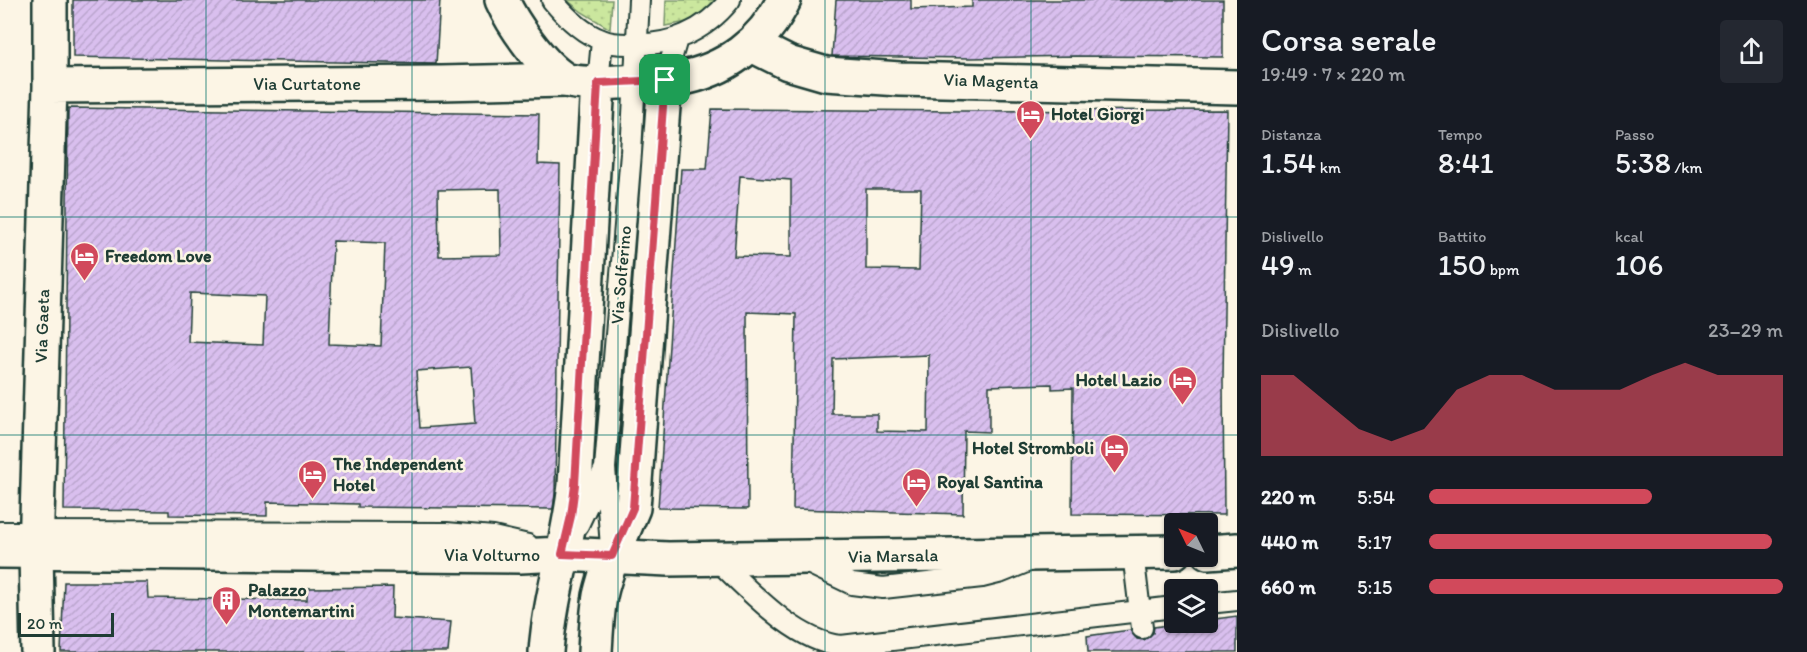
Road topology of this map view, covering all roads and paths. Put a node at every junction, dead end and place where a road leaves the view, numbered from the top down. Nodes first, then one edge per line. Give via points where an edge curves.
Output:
1 (50, 0) edge
2 (502, 0) edge
3 (552, 0) edge
4 (639, 0) edge
5 (730, 0) edge
6 (784, 0) edge
7 (677, 39) junction
8 (602, 41) junction
9 (637, 45) junction
10 (752, 45) junction
11 (565, 80) junction
12 (650, 81) junction
13 (598, 83) junction
14 (50, 86) junction
15 (1237, 87) edge
16 (605, 468) junction
17 (0, 532) edge
18 (36, 541) junction
19 (1237, 550) edge
20 (0, 551) edge
21 (1218, 551) edge
22 (1164, 552) edge
23 (1133, 553) junction
24 (562, 554) junction
25 (612, 556) junction
26 (715, 558) junction
27 (1237, 600) edge
28 (1218, 602) edge
29 (1164, 611) edge
30 (1141, 620) junction
31 (38, 652) edge
32 (546, 652) edge
33 (595, 652) edge

1 - 14 street, Via Gaeta
2 - 11 street via 521,34
3 - 8 lane via 580,28
4 - 9 lane
5 - 7 lane via 708,22
6 - 10 street, Via Curtatone
7 - 9 lane
7 - 12 lane
8 - 9 lane
8 - 13 lane
9 - 12 lane
10 - 12 street, Via Curtatone via 709,71
10 - 15 street, Via Magenta via 788,63 826,74
11 - 13 street, Via Curtatone
11 - 14 street, Via Curtatone
12 - 13 street, Via Curtatone
12 - 16 lane, Via Solferino
12 - 25 street, Via Solferino via 633,508
13 - 24 street, Via Solferino via 575,485
14 - 18 street, Via Gaeta
16 - 24 lane, Via Solferino
16 - 25 lane, Via Solferino
17 - 18 lane, Via Volturno
18 - 20 street, Via Volturno
18 - 24 street, Via Volturno via 520,556
18 - 31 street, Via Gaeta
19 - 21 street
22 - 23 street, Via Marsala
23 - 26 street, Via Marsala
23 - 30 lane
24 - 25 street, Via Volturno
24 - 32 street
25 - 26 street, Via Marsala
25 - 33 street via 600,598
26 - 30 lane via 793,626 832,645
27 - 28 lane
29 - 30 lane

